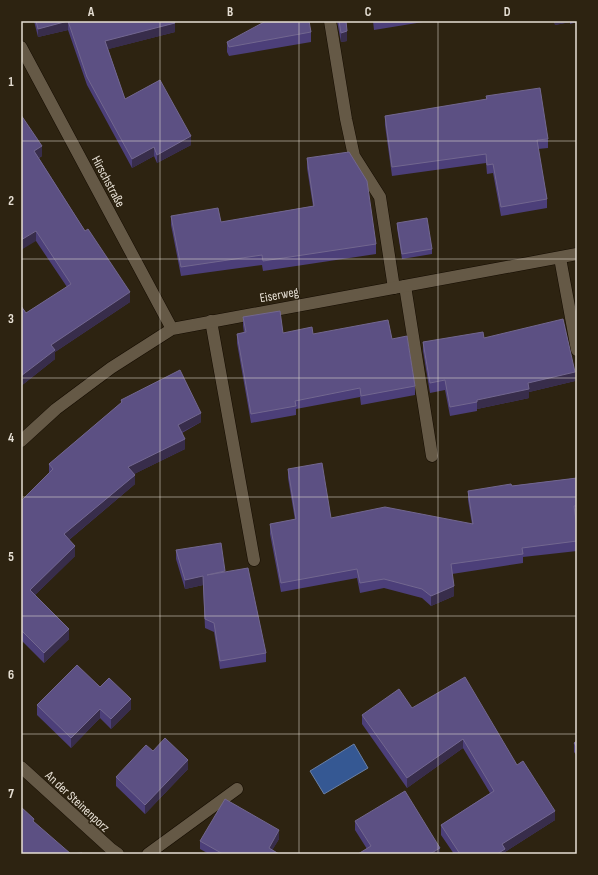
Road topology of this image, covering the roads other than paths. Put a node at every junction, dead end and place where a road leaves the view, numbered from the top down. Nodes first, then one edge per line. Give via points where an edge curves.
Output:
1 (330, 21) edge
2 (21, 47) edge
3 (577, 254) edge
4 (560, 258) junction
5 (400, 287) junction
6 (210, 321) junction
7 (172, 328) junction
8 (577, 350) edge
9 (21, 441) edge
10 (432, 456) dead end
11 (254, 560) dead end
12 (21, 767) edge
13 (237, 789) dead end
14 (118, 854) edge
15 (148, 854) edge

1 - 5 street via 354,156 380,197
2 - 7 street, Hirschstraße
3 - 4 street, Eiserweg
4 - 5 street, Eiserweg
4 - 8 street
5 - 6 street, Eiserweg
5 - 10 street
6 - 7 street, Eiserweg
6 - 11 street
7 - 9 street, Eiserweg via 110,368 56,409
12 - 14 street, An der Steinenporz
13 - 15 street

